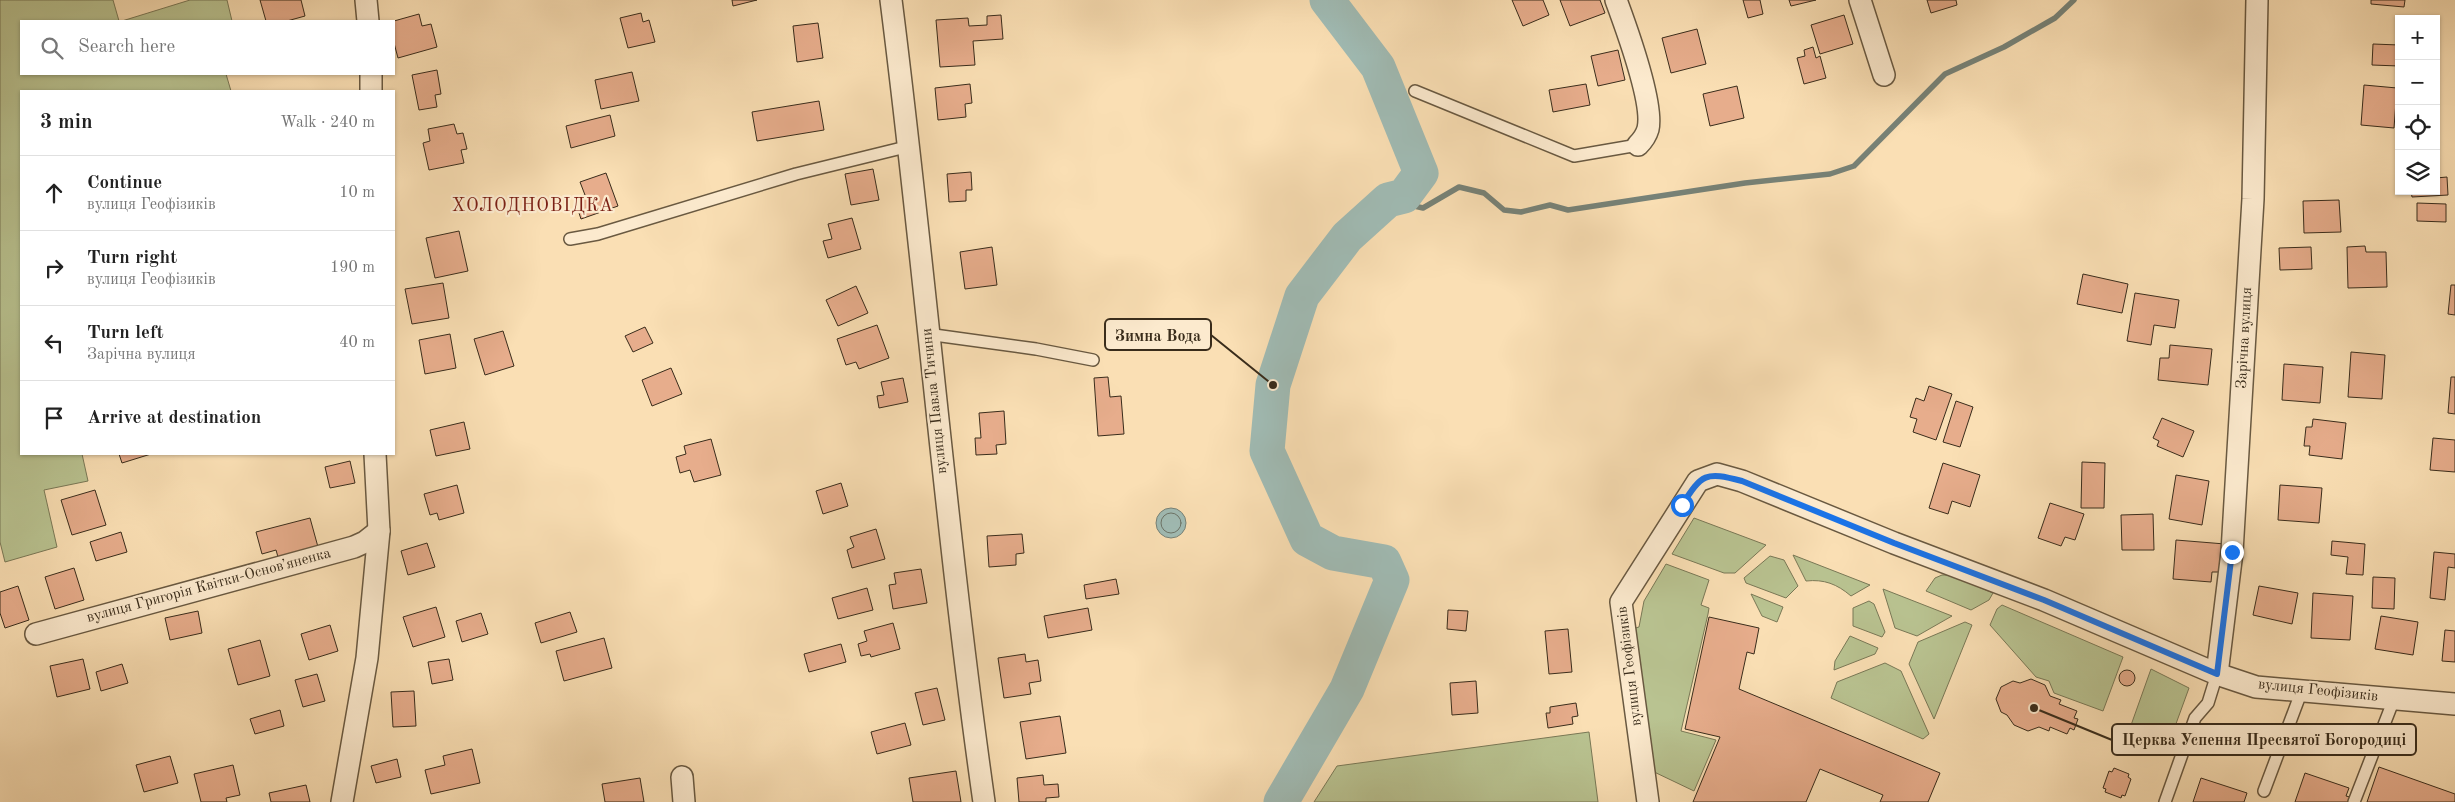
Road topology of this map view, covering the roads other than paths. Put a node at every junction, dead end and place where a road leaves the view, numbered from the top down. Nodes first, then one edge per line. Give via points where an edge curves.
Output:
1 (366, 0) edge
2 (891, 0) edge
3 (1616, 0) edge
4 (1860, 0) edge
5 (2257, 0) edge
6 (368, 20) edge
7 (371, 75) edge
8 (1884, 75) dead end
9 (371, 90) edge
10 (1414, 91) dead end
11 (1638, 145) joint
12 (910, 146) junction
13 (570, 239) dead end
14 (927, 334) junction
15 (1093, 360) dead end
16 (376, 455) edge
17 (379, 531) junction
18 (36, 634) dead end
19 (2217, 674) junction
20 (2302, 690) junction
21 (2394, 699) junction
22 (2455, 704) edge
23 (682, 777) dead end
24 (2264, 791) dead end
25 (342, 802) edge
26 (684, 802) edge
27 (984, 802) edge
28 (1648, 802) edge
29 (2165, 802) edge
30 (2354, 802) edge

1 - 6 street
2 - 12 street, вулиця Павла Тичини
3 - 11 street via 1633,48 1648,108 1649,127
4 - 8 street
5 - 19 street, Зарічна вулиця via 2253,199 2232,552
7 - 9 street
10 - 11 lane via 1574,156
12 - 13 lane via 796,174 598,234
12 - 14 street, вулиця Павла Тичини
14 - 15 lane
14 - 27 street, вулиця Павла Тичини
16 - 17 street
17 - 18 street, вулиця Григорія Квітки-Основʼяненка via 354,547
17 - 25 street via 367,658
19 - 20 street, вулиця Геофізиків via 2256,687
19 - 28 street, вулиця Геофізиків via 2044,600 1717,474 1698,481 1621,602
19 - 29 lane via 2208,703 2195,718
20 - 21 street, вулиця Геофізиків
20 - 24 lane
21 - 22 street, вулиця Геофізиків
21 - 30 lane
23 - 26 street

